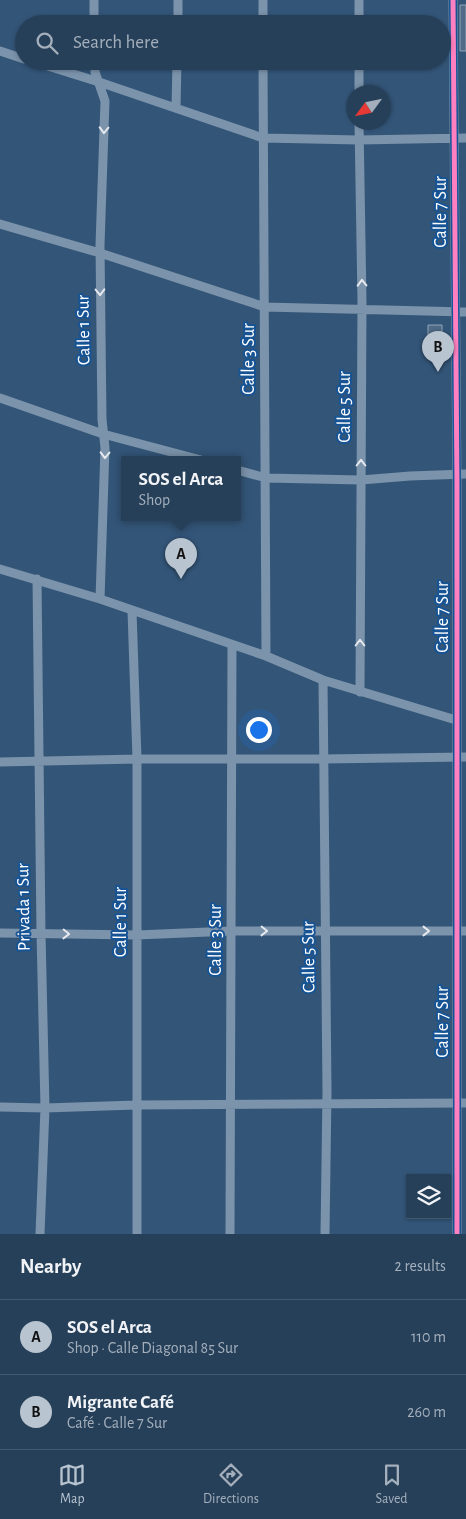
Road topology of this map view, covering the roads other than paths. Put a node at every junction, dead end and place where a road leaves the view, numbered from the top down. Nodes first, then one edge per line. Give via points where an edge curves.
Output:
1 (94, 0) edge
2 (178, 0) edge
3 (263, 0) edge
4 (359, 0) edge
5 (453, 0) edge
6 (94, 15) edge
7 (178, 15) edge
8 (263, 15) edge
9 (359, 15) edge
10 (0, 51) edge
11 (15, 56) edge
12 (61, 70) edge
13 (95, 70) edge
14 (177, 70) edge
15 (263, 70) edge
16 (359, 70) edge
17 (99, 82) junction
18 (359, 85) edge
19 (176, 108) junction
20 (359, 130) edge
21 (264, 138) junction
22 (455, 138) junction
23 (466, 138) edge
24 (359, 140) junction
25 (0, 224) edge
26 (100, 253) junction
27 (264, 307) junction
28 (362, 310) junction
29 (455, 312) junction
30 (466, 312) edge
31 (0, 398) edge
32 (103, 434) junction
33 (186, 456) edge
34 (241, 471) edge
35 (461, 474) edge
36 (266, 478) junction
37 (361, 480) junction
38 (0, 568) edge
39 (37, 579) junction
40 (100, 599) junction
41 (132, 611) junction
42 (232, 645) junction
43 (266, 656) junction
44 (323, 680) junction
45 (360, 692) junction
46 (456, 720) junction
47 (462, 757) edge
48 (137, 759) junction
49 (230, 759) junction
50 (39, 760) junction
51 (324, 760) junction
52 (0, 762) edge
53 (232, 931) junction
54 (461, 931) edge
55 (325, 932) junction
56 (0, 933) edge
57 (41, 933) junction
58 (137, 935) junction
59 (456, 1103) junction
60 (466, 1103) edge
61 (231, 1104) junction
62 (136, 1105) junction
63 (327, 1105) junction
64 (0, 1107) edge
65 (45, 1108) junction
66 (40, 1234) edge
67 (137, 1234) edge
68 (230, 1234) edge
69 (325, 1234) edge
70 (457, 1234) edge

1 - 6 street
2 - 7 street
3 - 8 street
4 - 9 street
5 - 22 street, Calle 7 Sur
10 - 11 street
12 - 17 street
13 - 17 street, Calle 1 Sur
14 - 19 street
15 - 21 street, Calle 3 Sur
16 - 18 street
17 - 19 street
17 -> 26 street, Calle 1 Sur via 105,102
19 - 21 street
20 - 24 street, Calle 5 Sur
21 - 24 street
21 - 27 street, Calle 3 Sur
22 - 23 street
22 - 24 street
22 - 29 street, Calle 7 Sur
28 -> 24 street, Calle 5 Sur
25 - 26 street
26 - 27 street
26 -> 32 street, Calle 1 Sur
27 - 28 street
27 - 36 street, Calle 3 Sur
28 - 29 street
37 -> 28 street, Calle 5 Sur
29 - 30 street
29 - 35 street, Calle 7 Sur
31 - 32 street
32 - 33 street
32 -> 40 street, Calle 1 Sur
34 - 36 street
35 - 37 street
35 - 46 street, Calle 7 Sur
36 - 37 street
36 - 43 street, Calle 3 Sur
45 -> 37 street, Calle 5 Sur
38 - 39 street
39 - 40 street
39 - 50 street, Privada 1 Sur
40 - 41 street
41 - 42 street
41 - 48 street, Calle 1 Sur
42 - 43 street
42 - 49 street, Calle 3 Sur
43 - 44 street
44 - 45 street
44 - 51 street, Calle 5 Sur
45 - 46 street
46 - 47 street, Calle 7 Sur
47 - 51 street
47 - 54 street, Calle 7 Sur
48 - 49 street
48 - 50 street
48 - 58 street, Calle 1 Sur
49 - 51 street
49 - 53 street, Calle 3 Sur
50 - 52 street
50 - 57 street, Privada 1 Sur
51 - 55 street, Calle 5 Sur
53 -> 55 street
53 - 58 street
53 - 61 street, Calle 3 Sur
55 -> 54 street
54 - 59 street, Calle 7 Sur
55 - 63 street, Calle 5 Sur
56 - 57 street
57 -> 58 street
57 - 65 street, Privada 1 Sur
58 - 62 street, Calle 1 Sur
59 - 60 street
59 - 63 street
59 - 70 street, Calle 7 Sur
61 - 62 street
61 - 63 street
61 - 68 street, Calle 3 Sur
62 - 65 street
62 - 67 street, Calle 1 Sur
63 - 69 street, Calle 5 Sur
64 - 65 street
65 - 66 street, Privada 1 Sur

